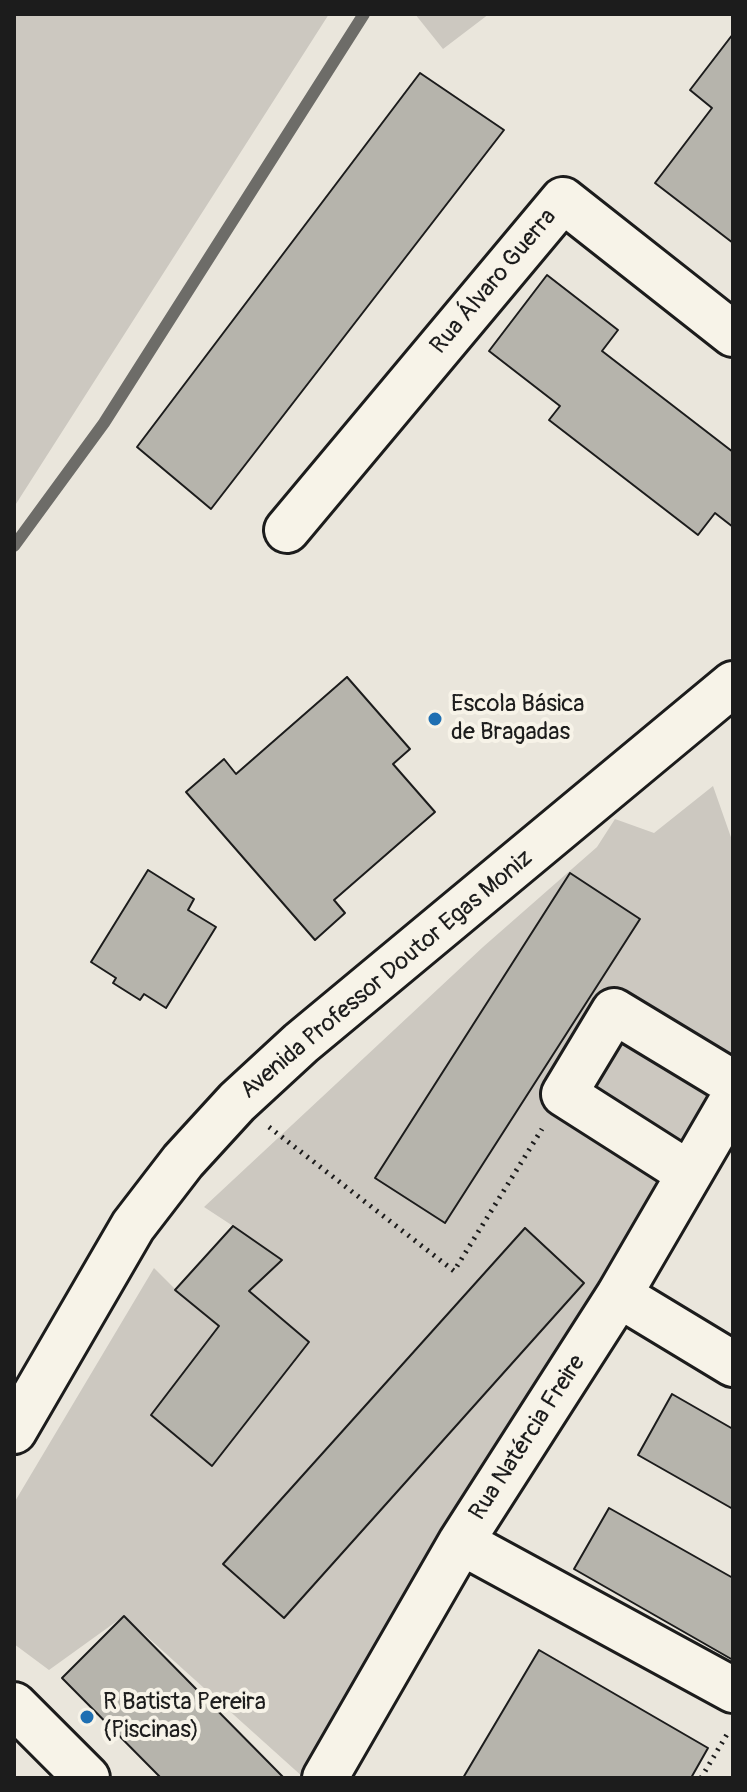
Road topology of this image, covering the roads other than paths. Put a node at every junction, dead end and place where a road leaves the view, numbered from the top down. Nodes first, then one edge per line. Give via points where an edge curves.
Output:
1 (733, 334) edge
2 (287, 530) dead end
3 (733, 684) edge
4 (733, 1083) edge
5 (733, 1099) edge
6 (688, 1173) junction
7 (619, 1295) junction
8 (733, 1364) edge
9 (14, 1431) edge
10 (461, 1542) junction
11 (733, 1690) edge
12 (14, 1705) edge
13 (87, 1778) edge
14 (325, 1778) edge

1 - 2 street, Rua Álvaro Guerra via 563,200
3 - 9 street, Avenida Professor Doutor Egas Moniz via 237,1102 133,1226
4 - 6 street via 614,1011 564,1094
5 - 6 street, Rua Natércia Freire
6 - 7 street, Rua Natércia Freire
7 - 8 street
7 - 10 street, Rua Natércia Freire
10 - 11 street
10 - 14 street, Rua Natércia Freire
12 - 13 street

